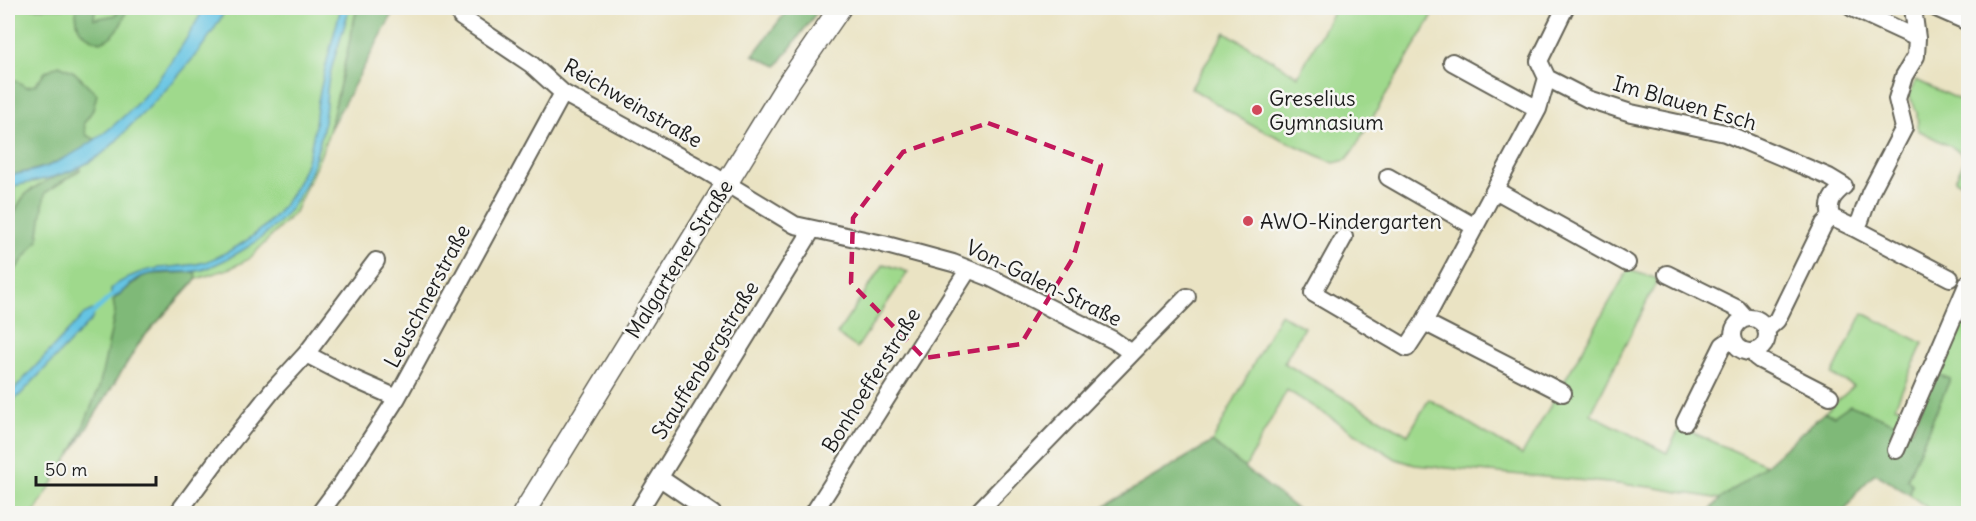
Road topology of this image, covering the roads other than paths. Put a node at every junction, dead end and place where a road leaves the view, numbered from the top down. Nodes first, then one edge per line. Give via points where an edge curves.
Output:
1 (840, 8) edge
2 (1565, 8) edge
3 (1852, 8) edge
4 (1913, 8) edge
5 (1936, 8) edge
6 (461, 16) dead end
7 (1968, 21) edge
8 (1917, 38) junction
9 (1452, 62) dead end
10 (1547, 78) junction
11 (562, 93) junction
12 (1538, 109) junction
13 (1388, 177) dead end
14 (727, 183) junction
15 (1844, 186) junction
16 (1495, 190) junction
17 (1870, 194) junction
18 (1831, 217) junction
19 (1475, 226) junction
20 (1854, 228) junction
21 (812, 230) junction
22 (1344, 237) dead end
23 (376, 261) dead end
24 (1627, 263) dead end
25 (968, 270) junction
26 (1667, 274) dead end
27 (1950, 278) dead end
28 (1968, 283) edge
29 (1187, 297) dead end
30 (1746, 318) junction
31 (1424, 322) junction
32 (1766, 330) junction
33 (1733, 338) junction
34 (1754, 351) junction
35 (306, 354) junction
36 (1132, 354) junction
37 (1563, 393) dead end
38 (1830, 396) dead end
39 (397, 398) junction
40 (1685, 422) dead end
41 (1896, 450) dead end
42 (660, 478) junction
43 (177, 513) edge
44 (319, 513) edge
45 (523, 513) edge
46 (637, 513) edge
47 (713, 513) edge
48 (813, 513) edge
49 (976, 513) edge

1 - 14 street, Malgartener Straße
2 - 10 street via 1539,61
3 - 8 street
4 - 8 street
5 - 7 street
6 - 11 street, Reichweinstraße via 531,64
8 - 17 street via 1916,56 1897,99 1904,128
9 - 12 street
10 - 12 street
10 - 15 street, Im Blauen Esch via 1588,99 1631,113 1725,134
11 - 14 street, Reichweinstraße
11 - 39 street, Leuschnerstraße
12 - 16 street
13 - 19 street
14 - 21 street, Von-Galen-Straße via 795,225
14 - 45 street, Malgartener Straße
15 - 17 street, Im Blauen Esch
15 - 18 street via 1829,205
16 - 19 street
16 - 24 street
17 - 20 street
18 - 20 street
18 - 32 street via 1777,320
19 - 31 street
20 - 27 street
21 - 25 street, Von-Galen-Straße via 883,244
21 - 42 street, Stauffenbergstraße
22 - 31 street via 1313,293 1407,348
23 - 35 street
25 - 36 street, Von-Galen-Straße via 992,278 1113,340
25 - 48 street, Bonhoefferstraße
26 - 30 street via 1738,309
28 - 41 street
29 - 36 street, Von-Galen-Straße
30 - 32 street via 1757,320
30 - 33 street via 1737,324
31 - 37 street
32 - 34 street via 1764,343
33 - 34 street via 1741,349
33 - 40 street via 1723,345
34 - 38 street via 1761,360
35 - 39 street
35 - 43 street via 272,391
36 - 49 street
39 - 44 street, Leuschnerstraße
42 - 46 street, Stauffenbergstraße
42 - 47 street

